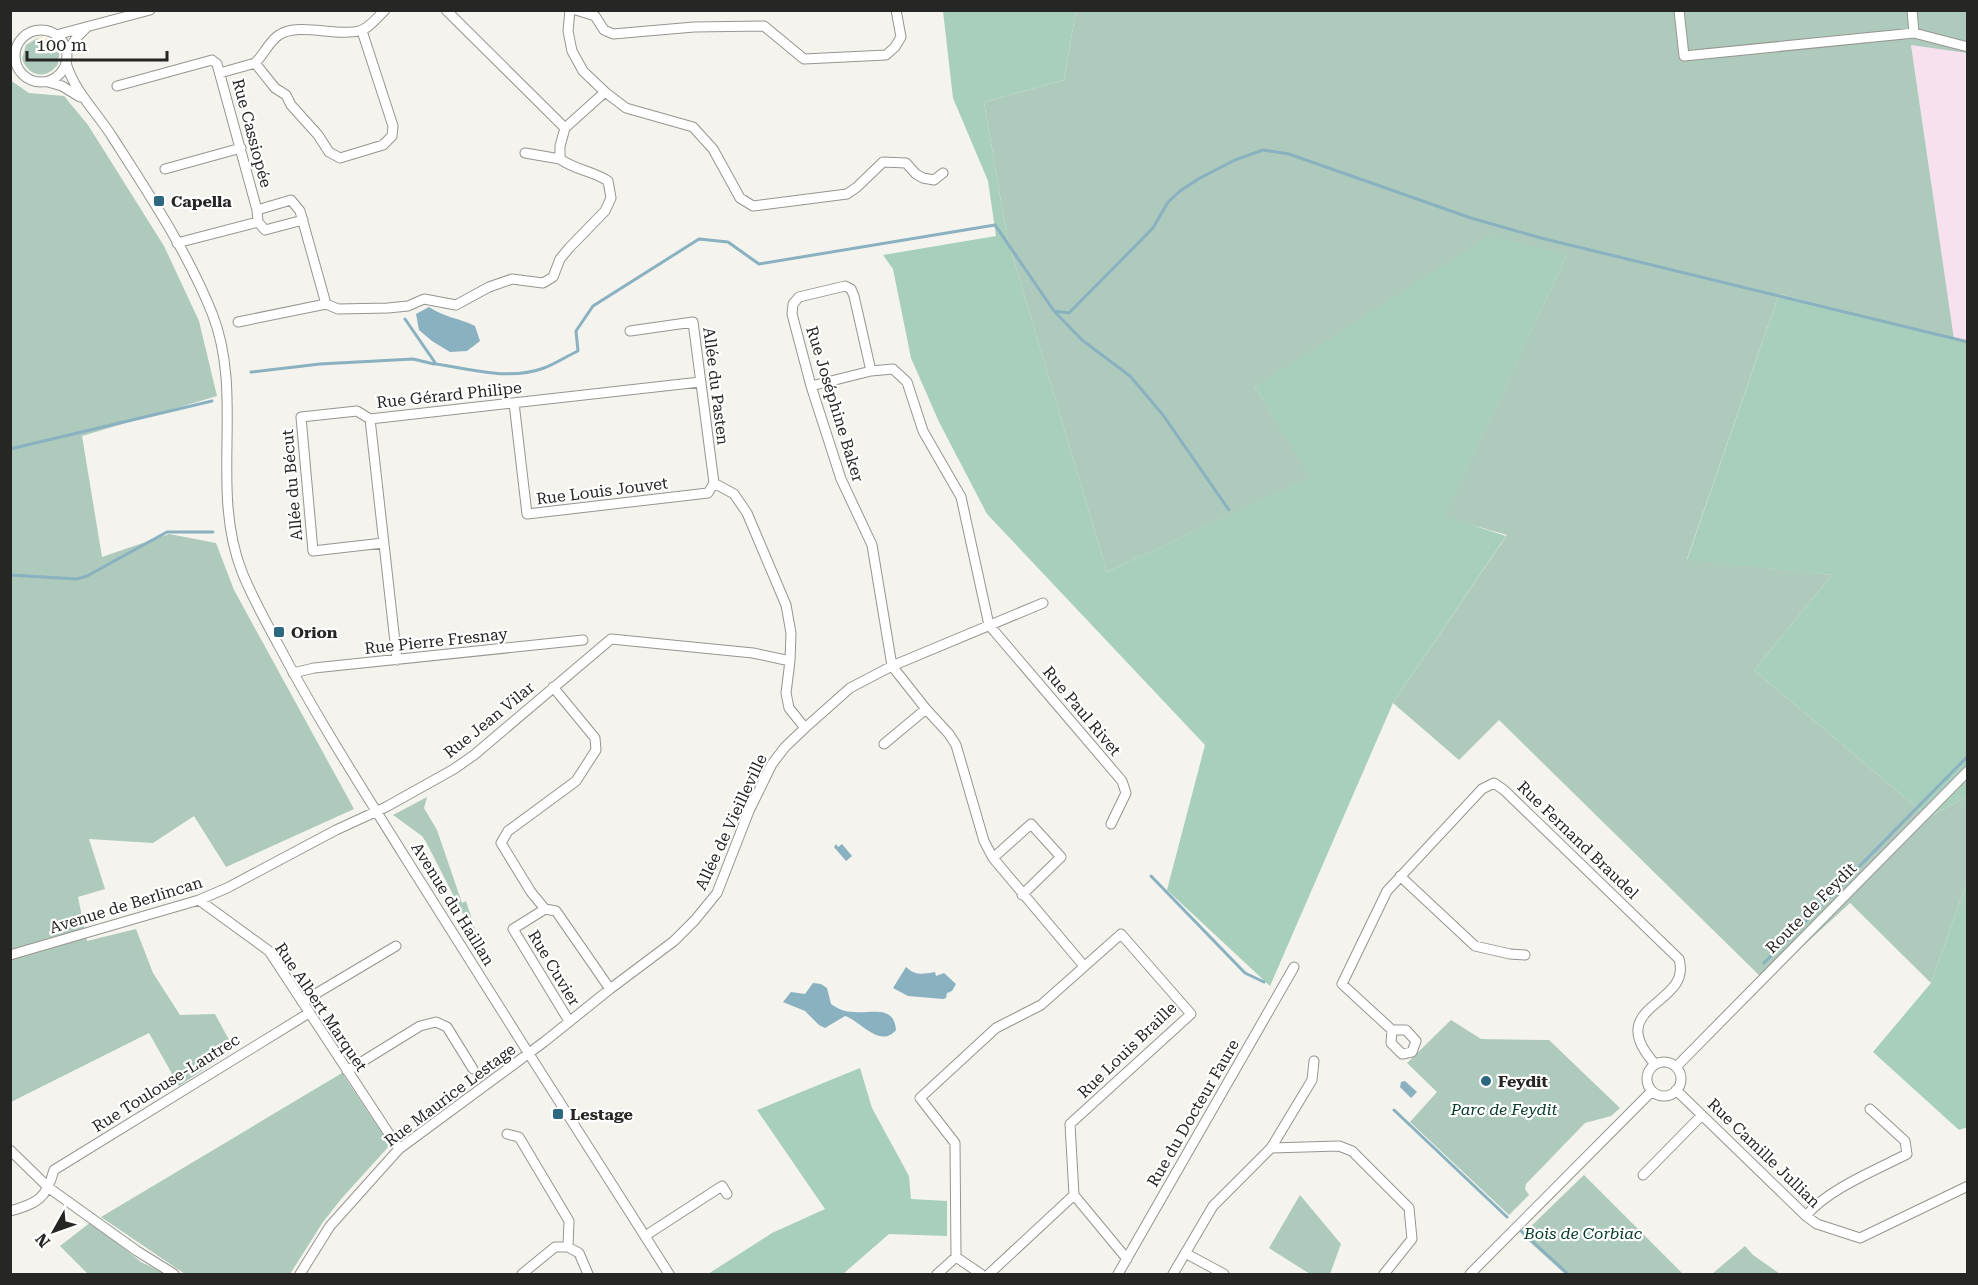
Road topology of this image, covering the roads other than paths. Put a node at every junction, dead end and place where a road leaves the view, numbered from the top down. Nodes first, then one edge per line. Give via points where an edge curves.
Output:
1 (150, 10) edge
2 (385, 10) edge
3 (446, 10) edge
4 (570, 10) edge
5 (576, 10) edge
6 (896, 10) edge
7 (1679, 10) edge
8 (1912, 10) edge
9 (89, 26) junction
10 (362, 31) junction
11 (1914, 33) junction
12 (56, 35) junction
13 (21, 39) junction
14 (10, 44) edge
15 (1968, 47) edge
16 (67, 52) junction
17 (66, 63) junction
18 (255, 63) junction
19 (14, 65) edge
20 (219, 68) junction
21 (48, 82) junction
22 (117, 86) dead end
23 (605, 92) junction
24 (84, 100) junction
25 (565, 128) junction
26 (241, 147) junction
27 (525, 153) dead end
28 (560, 159) junction
29 (165, 169) dead end
30 (943, 173) dead end
31 (257, 210) junction
32 (303, 220) junction
33 (258, 222) junction
34 (177, 243) junction
35 (326, 304) junction
36 (238, 322) dead end
37 (630, 331) dead end
38 (871, 371) junction
39 (700, 382) junction
40 (811, 386) junction
41 (514, 404) junction
42 (370, 419) junction
43 (714, 483) junction
44 (384, 543) junction
45 (1043, 603) dead end
46 (989, 625) junction
47 (583, 640) dead end
48 (397, 660) junction
49 (790, 661) junction
50 (892, 666) junction
51 (293, 673) junction
52 (553, 687) junction
53 (926, 709) junction
54 (805, 728) junction
55 (884, 744) dead end
56 (1968, 771) edge
57 (376, 810) junction
58 (1111, 824) dead end
59 (993, 858) junction
60 (1400, 876) junction
61 (1022, 895) junction
62 (199, 900) junction
63 (545, 909) junction
64 (396, 946) dead end
65 (10, 955) edge
66 (1526, 955) dead end
67 (1084, 966) junction
68 (1294, 967) dead end
69 (610, 989) junction
70 (302, 1002) junction
71 (309, 1013) junction
72 (569, 1021) junction
73 (1392, 1029) dead end
74 (529, 1054) junction
75 (1314, 1060) dead end
76 (1655, 1064) junction
77 (1676, 1067) junction
78 (473, 1069) dead end
79 (347, 1071) junction
80 (1676, 1090) junction
81 (1652, 1091) junction
82 (1870, 1109) dead end
83 (1702, 1115) junction
84 (507, 1134) dead end
85 (1270, 1148) junction
86 (399, 1149) junction
87 (10, 1150) edge
88 (1643, 1175) dead end
89 (1968, 1186) edge
90 (49, 1188) junction
91 (727, 1194) dead end
92 (1074, 1195) junction
93 (10, 1211) edge
94 (1806, 1216) junction
95 (645, 1236) junction
96 (568, 1247) junction
97 (1185, 1253) junction
98 (956, 1257) junction
99 (1127, 1259) junction
100 (174, 1275) edge
101 (300, 1275) edge
102 (522, 1275) edge
103 (588, 1275) edge
104 (669, 1275) edge
105 (937, 1275) edge
106 (981, 1275) edge
107 (989, 1275) edge
108 (1118, 1275) edge
109 (1173, 1275) edge
110 (1224, 1275) edge
111 (1384, 1275) edge
112 (1470, 1275) edge

1 - 9 street
2 - 10 street
3 - 25 street
4 - 23 street via 568,31 572,51 583,71
5 - 6 street via 596,16 604,30 614,34 764,26 804,59 886,55 901,37
7 - 11 street via 1684,56
8 - 11 street
9 - 12 street
9 - 16 street
10 - 18 street via 291,30 279,35
10 - 18 street via 393,126 392,136 383,145 339,158 329,152 286,95 275,88
11 - 15 street
12 - 13 street via 42,30
12 - 16 street
13 - 14 street
13 - 19 street
16 - 17 street
17 - 21 street via 62,72
17 - 24 street
18 - 20 street
19 - 21 street via 31,80
20 - 22 street via 212,60
20 - 26 street, Rue Cassiopée
21 - 24 street
23 - 25 street
23 - 30 street via 626,108 693,128 713,148 740,198 753,206 847,194 883,162 906,163 923,178 934,180
24 - 34 street, Avenue du Haillan via 110,133
25 - 28 street
26 - 29 street
26 - 31 street, Rue Cassiopée
27 - 28 street
28 - 35 street via 608,181 611,198 605,211 560,260 553,277 543,283 512,279 456,305 424,299 388,308 338,309
31 - 32 street via 291,200
31 - 33 street, Rue Cassiopée
32 - 33 street via 265,230
32 - 35 street
33 - 34 street
34 - 51 street, Avenue du Haillan via 211,310 224,355 226,480 232,539 247,583
35 - 36 street
37 - 39 street, Allée du Pasten via 693,322
38 - 40 street
38 - 40 street, Rue Joséphine Baker via 851,289 845,286 799,297 792,314
38 - 46 street via 893,369 907,382 922,431 961,497
39 - 41 street, Rue Gérard Philipe
39 - 43 street, Allée du Pasten
40 - 50 street, Rue Joséphine Baker via 841,479 872,544
41 - 42 street, Rue Gérard Philipe
41 - 43 street, Rue Louis Jouvet via 527,514 708,494
42 - 44 street, Rue Gérard Philipe
42 - 44 street, Allée du Bécut via 357,411 301,417 313,551
43 - 49 street via 734,494 750,519 786,605
44 - 48 street, Rue Gérard Philipe
45 - 46 street, Allée de Vieilleville
46 - 50 street, Allée de Vieilleville
46 - 58 street, Rue Paul Rivet via 1122,781 1126,793
47 - 48 street, Rue Pierre Fresnay
48 - 51 street, Rue Pierre Fresnay
49 - 52 street, Rue Jean Vilar via 753,653 610,639
49 - 54 street via 786,693 789,708
50 - 53 street
50 - 54 street, Allée de Vieilleville via 850,688
51 - 57 street, Avenue du Haillan
52 - 57 street, Rue Jean Vilar via 474,755
52 - 63 street via 596,738 596,750 576,782 508,831 501,843
53 - 55 street
53 - 59 street via 956,746 984,841
54 - 69 street, Allée de Vieilleville via 772,764 717,893 674,941
56 - 77 street, Route de Feydit
57 - 62 street, Avenue de Berlincan
57 - 74 street, Avenue du Haillan
59 - 61 street
59 - 61 street via 1032,824 1061,857
60 - 66 street via 1475,946
60 - 73 street, Rue Fernand Braudel via 1387,891 1342,984
60 - 76 street, Rue Fernand Braudel via 1482,789 1494,783 1504,790 1679,959 1682,970 1678,982 1637,1027 1643,1052
61 - 67 street
62 - 65 street, Avenue de Berlincan
62 - 70 street, Rue Albert Marquet via 268,951
63 - 69 street, Rue Cuvier via 556,911
63 - 72 street, Rue Cuvier via 513,929
64 - 70 street
67 - 92 street, Rue Louis Braille via 1121,934 1191,1014 1070,1124
67 - 98 street, Rue Louis Braille via 1041,1005 996,1028 920,1098 955,1143
68 - 99 street, Rue du Docteur Faure
69 - 72 street, Allée de Vieilleville
70 - 71 street, Rue Albert Marquet
71 - 79 street, Rue Albert Marquet
71 - 90 street, Rue Toulouse-Lautrec via 54,1170
72 - 74 street, Allée de Vieilleville
74 - 86 street, Rue Maurice Lestage
74 - 95 street, Avenue du Haillan
75 - 85 street via 1312,1080
76 - 77 street via 1666,1062
76 - 81 street via 1647,1074
77 - 80 street via 1680,1079
78 - 79 street via 447,1027 436,1022 420,1026
79 - 86 street, Rue Albert Marquet
80 - 81 street via 1664,1095
80 - 83 street, Rue Camille Jullian
81 - 112 street
82 - 94 street via 1905,1141 1907,1154 1845,1186
83 - 88 street
83 - 94 street, Rue Camille Jullian
84 - 96 street via 519,1137 569,1221
85 - 97 street via 1213,1206
85 - 111 street via 1339,1146 1352,1151 1409,1208 1412,1239
86 - 101 street, Rue Maurice Lestage via 330,1226
87 - 90 street
89 - 94 street, Rue Camille Jullian via 1860,1238 1817,1224
90 - 93 street, Rue Toulouse-Lautrec via 34,1204
90 - 100 street
91 - 95 street via 722,1186
92 - 99 street
92 - 107 street
95 - 104 street, Avenue du Haillan
96 - 102 street via 555,1247
96 - 103 street via 579,1253
97 - 109 street
97 - 110 street
98 - 105 street
98 - 106 street
99 - 108 street, Rue du Docteur Faure

